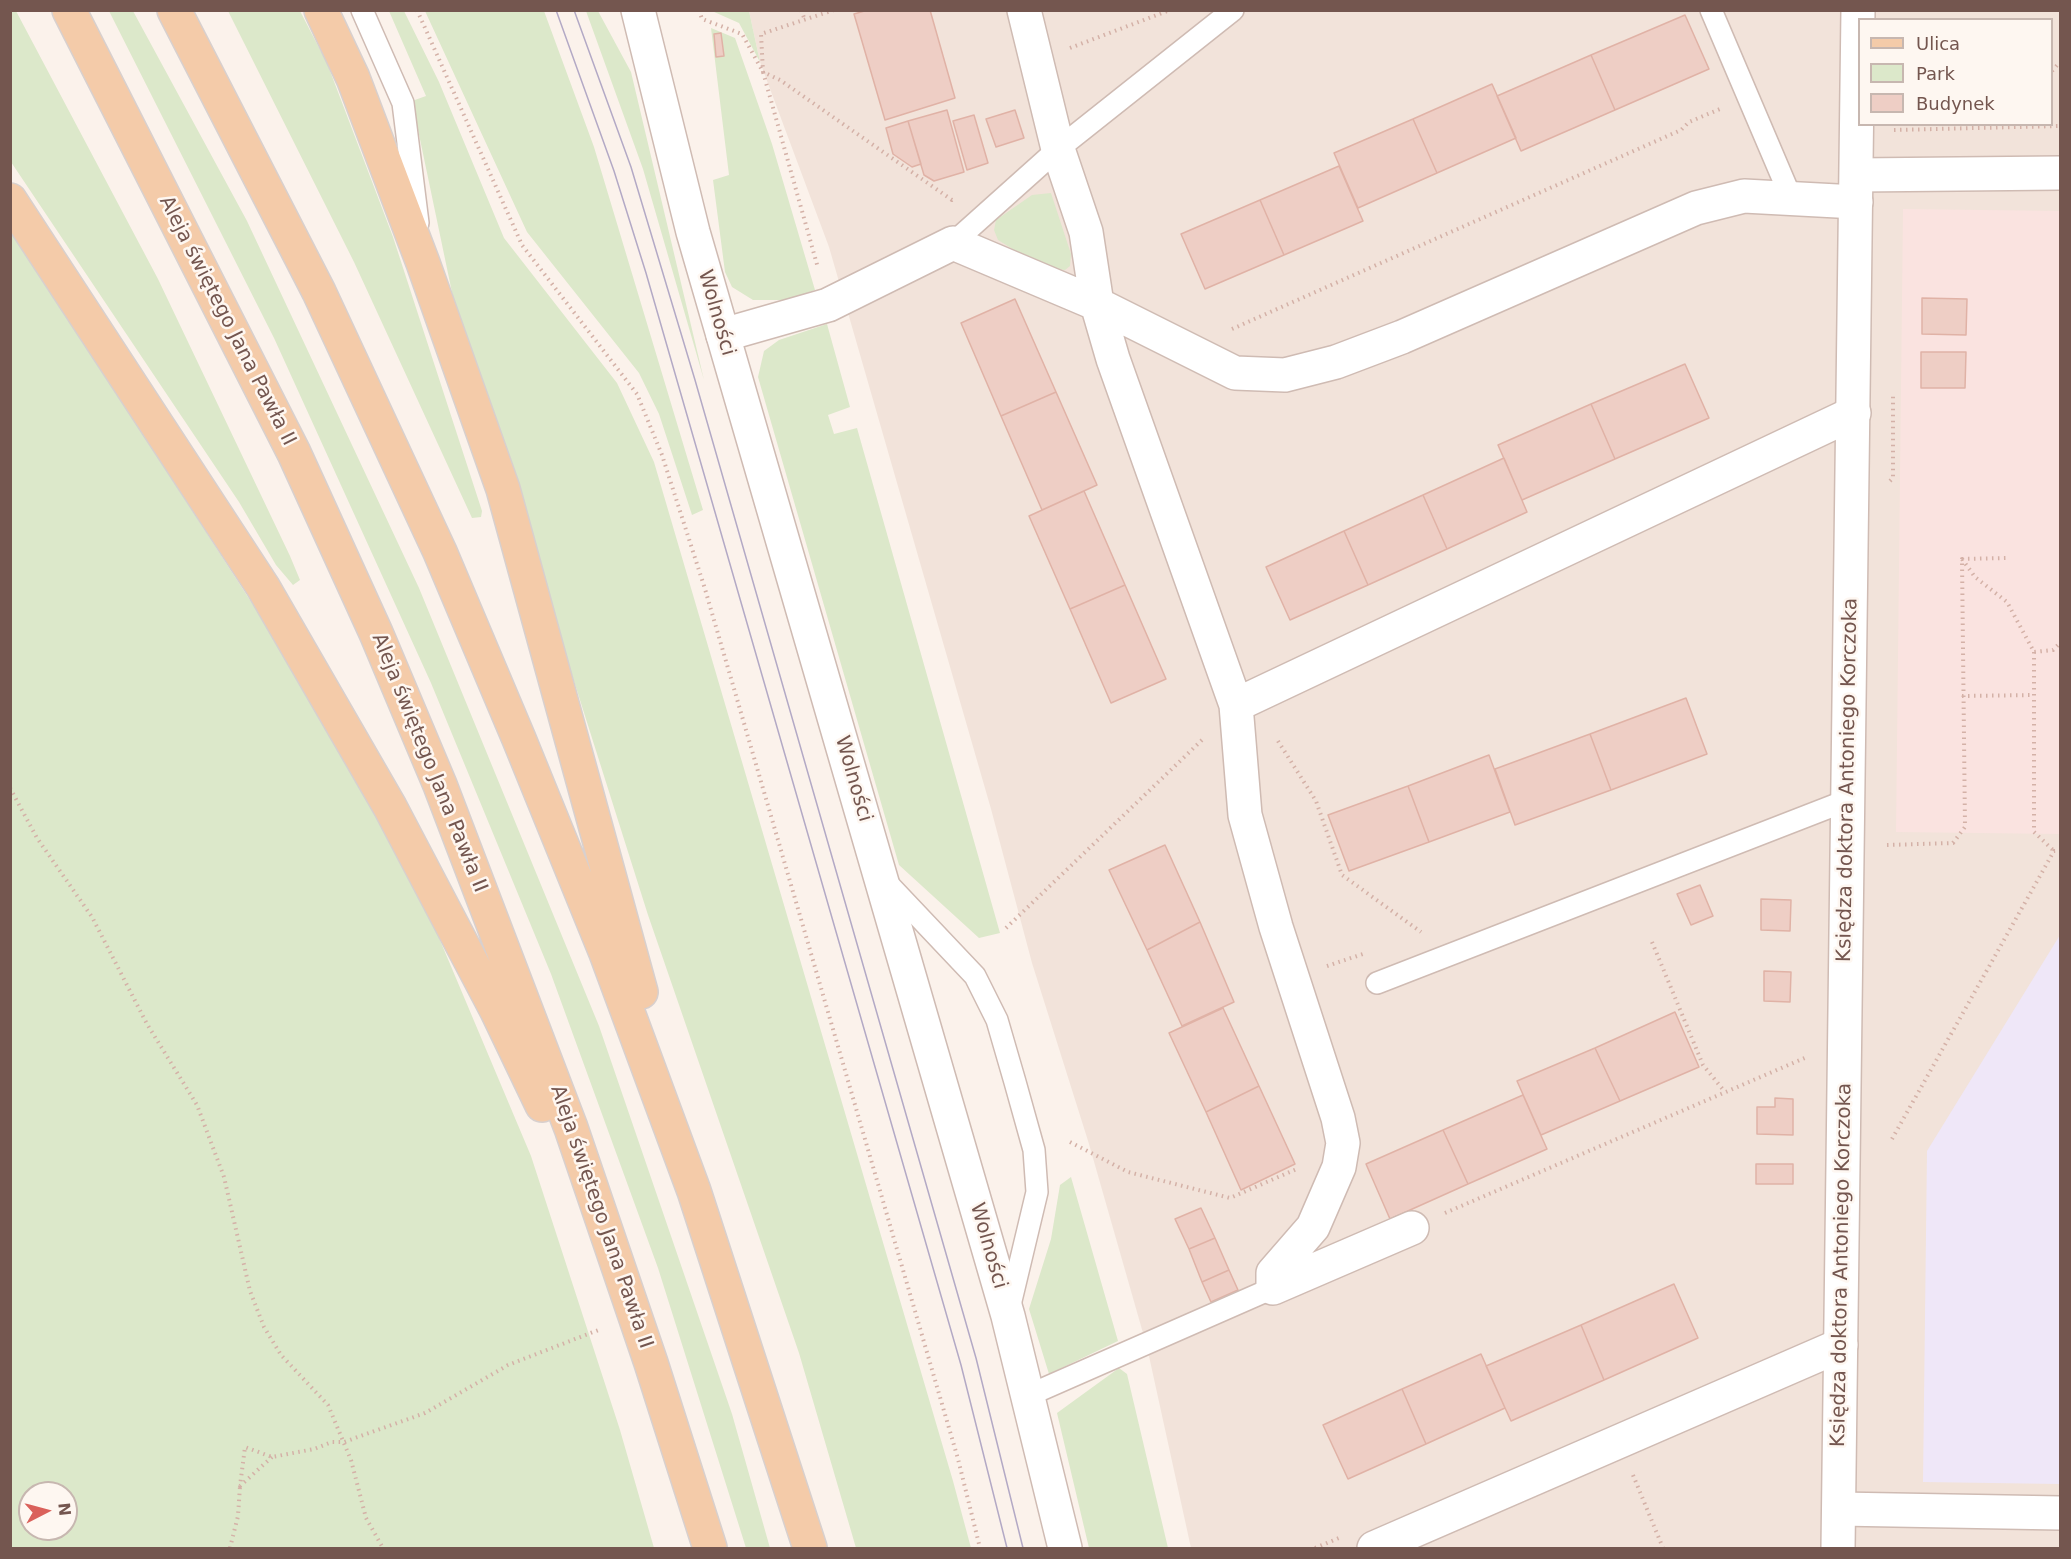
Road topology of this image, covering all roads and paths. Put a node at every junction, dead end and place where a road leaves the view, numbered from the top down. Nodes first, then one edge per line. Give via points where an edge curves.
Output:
1 (69, 10) edge
2 (174, 10) edge
3 (321, 10) edge
4 (362, 10) edge
5 (417, 10) edge
6 (638, 10) edge
7 (699, 10) edge
8 (801, 10) edge
9 (834, 10) edge
10 (1024, 10) edge
11 (1170, 10) edge
12 (1233, 10) edge
13 (1711, 10) edge
14 (1858, 10) edge
15 (805, 20) junction
16 (1066, 49) dead end
17 (763, 72) junction
18 (1748, 97) junction
19 (1971, 126) edge
20 (1993, 126) edge
21 (2061, 126) edge
22 (1894, 130) dead end
23 (1058, 149) junction
24 (2061, 173) edge
25 (1857, 188) junction
26 (961, 194) dead end
27 (10, 200) edge
28 (1792, 200) junction
29 (953, 243) junction
30 (423, 263) junction
31 (1097, 304) junction
32 (828, 305) junction
33 (723, 335) junction
34 (1187, 349) junction
35 (1854, 413) junction
36 (2009, 558) dead end
37 (1962, 559) junction
38 (2061, 643) edge
39 (2034, 652) junction
40 (2034, 695) junction
41 (1962, 696) junction
42 (1236, 705) junction
43 (10, 788) edge
44 (1848, 800) junction
45 (1887, 845) dead end
46 (2054, 851) junction
47 (2061, 851) edge
48 (882, 878) junction
49 (1006, 928) dead end
50 (1421, 932) dead end
51 (1652, 942) dead end
52 (1377, 983) dead end
53 (1845, 1044) junction
54 (1725, 1092) junction
55 (1893, 1139) dead end
56 (1070, 1142) dead end
57 (1343, 1143) junction
58 (694, 1191) junction
59 (1412, 1228) joint
60 (616, 1261) junction
61 (1273, 1288) junction
62 (635, 1316) junction
63 (1008, 1316) junction
64 (1841, 1345) junction
65 (1027, 1396) junction
66 (344, 1442) junction
67 (1619, 1442) junction
68 (272, 1457) junction
69 (240, 1486) junction
70 (1839, 1509) junction
71 (2061, 1513) edge
72 (230, 1548) edge
73 (383, 1548) edge
74 (710, 1548) edge
75 (810, 1548) edge
76 (980, 1548) edge
77 (1065, 1548) edge
78 (1374, 1548) edge
79 (1664, 1548) edge
80 (1839, 1548) edge

1 - 60 main road, Aleja świętego Jana Pawła II via 294,453 376,633 502,944
2 - 58 main road via 319,292 440,552 606,953
3 - 30 main road via 353,78
4 - 30 lane via 403,103
5 - 76 path via 522,245 637,394 662,455 705,590 958,1459
6 - 33 street, Wolności via 670,147
7 - 17 path via 702,19 742,34
8 - 15 path
9 - 15 path
10 - 23 street
11 - 16 path
12 - 23 lane
13 - 18 lane
14 - 25 street, Księdza doktora Antoniego Korczoka
15 - 17 path via 761,34
17 - 26 path via 952,200
17 - 32 path
18 - 28 lane
18 - 34 path
19 - 20 path
19 - 22 path
20 - 21 path
23 - 29 lane
23 - 31 street via 1086,232
24 - 25 street
25 - 28 street
25 - 35 street, Księdza doktora Antoniego Korczoka
27 - 60 main road via 264,586 385,797 497,1011
28 - 34 street via 1744,196 1696,208 1401,337 1336,362 1285,375 1235,373
29 - 31 street
29 - 32 street
30 - 58 main road via 503,489
31 - 34 street
31 - 42 street
32 - 33 street
33 - 48 street, Wolności
35 - 42 street
35 - 44 street, Księdza doktora Antoniego Korczoka
36 - 37 path
37 - 39 path via 1975,578 2007,602
37 - 41 path
38 - 39 path via 2053,650
39 - 40 path
40 - 41 path
40 - 46 path via 2034,832
41 - 45 path via 1965,827 1953,843
42 - 49 path
42 - 50 path via 1261,715 1316,801 1342,875
42 - 57 street via 1245,815
43 - 66 path via 37,838 92,917 147,1024 197,1105 224,1177 250,1291 264,1327 281,1355 328,1405
44 - 52 lane
44 - 53 street, Księdza doktora Antoniego Korczoka
46 - 47 path
46 - 55 path
48 - 63 street, Wolności
48 - 63 lane via 975,976 997,1020 1015,1082 1034,1150 1037,1192
51 - 54 path via 1703,1065
53 - 54 path
53 - 64 street, Księdza doktora Antoniego Korczoka
54 - 59 path
56 - 57 path via 1128,1172 1230,1198 1328,1156
57 - 61 street via 1339,1167 1313,1227 1273,1273
58 - 75 main road
59 - 61 street
60 - 62 main road, Aleja świętego Jana Pawła II
61 - 65 lane
62 - 66 path via 508,1365 425,1413
62 - 74 main road, Aleja świętego Jana Pawła II
63 - 65 street, Wolności
64 - 67 street
64 - 70 street, Księdza doktora Antoniego Korczoka
65 - 77 street, Wolności
66 - 68 path
66 - 73 path via 366,1518
67 - 78 street
67 - 79 path
68 - 69 path
68 - 69 path via 245,1448
69 - 72 path
70 - 71 street
70 - 80 street, Księdza doktora Antoniego Korczoka

